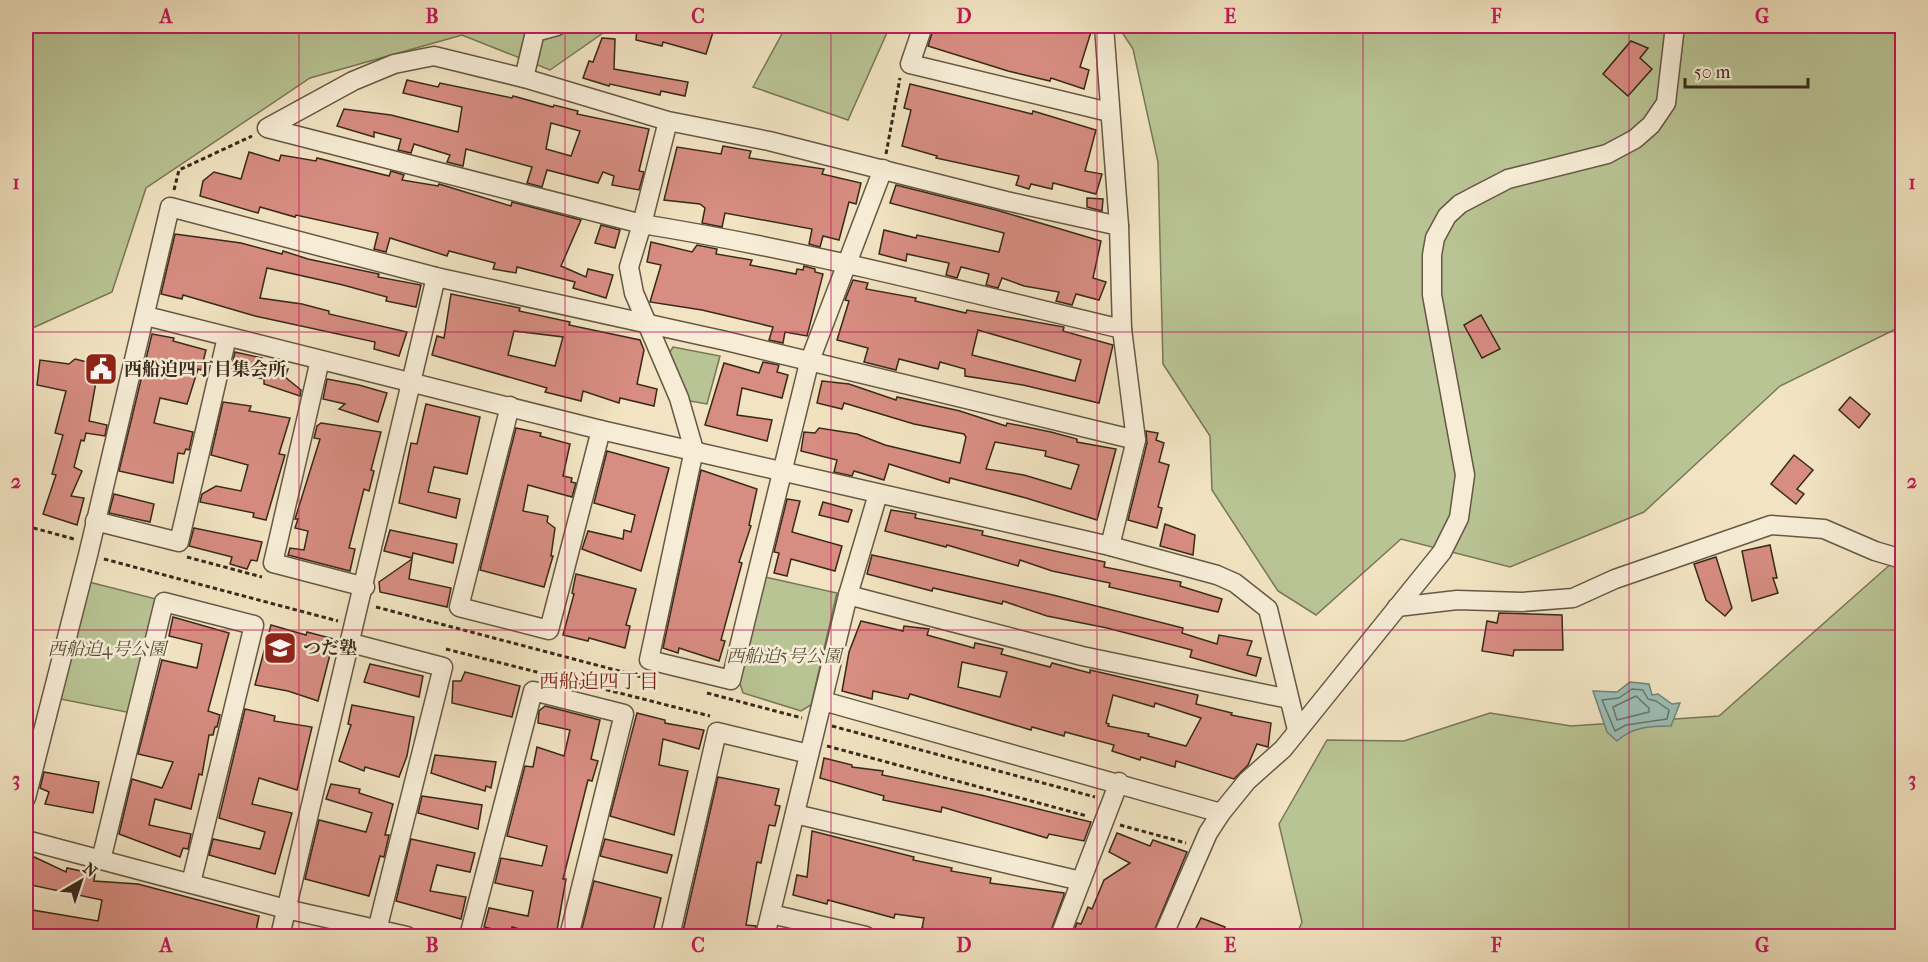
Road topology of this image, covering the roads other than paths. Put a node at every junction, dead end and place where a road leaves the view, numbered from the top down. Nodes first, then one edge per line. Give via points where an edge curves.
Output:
1 (557, 26) edge
2 (923, 26) edge
3 (1104, 26) edge
4 (1675, 26) edge
5 (524, 78) junction
6 (1109, 112) junction
7 (668, 121) junction
8 (883, 169) junction
9 (642, 224) junction
10 (1119, 226) junction
11 (849, 264) junction
12 (436, 277) junction
13 (146, 316) junction
14 (651, 326) junction
15 (1122, 329) junction
16 (227, 337) junction
17 (320, 360) junction
18 (809, 363) junction
19 (412, 382) junction
20 (510, 406) junction
21 (601, 430) junction
22 (1136, 440) junction
23 (694, 450) junction
24 (781, 469) junction
25 (878, 494) junction
26 (95, 521) junction
27 (1110, 546) junction
28 (1902, 559) edge
29 (364, 586) junction
30 (848, 595) junction
31 (1397, 607) junction
32 (353, 634) junction
33 (1288, 699) junction
34 (823, 701) junction
35 (1297, 730) junction
36 (811, 748) junction
37 (1119, 782) junction
38 (26, 798) edge
39 (1221, 813) junction
40 (795, 814) junction
41 (26, 840) edge
42 (100, 860) junction
43 (1081, 881) junction
44 (191, 883) junction
45 (286, 909) junction
46 (771, 914) junction
47 (377, 930) junction
48 (280, 936) edge
49 (407, 936) edge
50 (469, 936) edge
51 (569, 936) edge
52 (670, 936) edge
53 (765, 936) edge
54 (866, 936) edge
55 (1060, 936) edge
56 (1163, 936) edge

1 - 5 street via 536,32
2 - 6 street via 910,64
3 - 6 street
4 - 31 street via 1666,103 1635,139 1607,154 1508,179 1460,204 1438,232 1432,255 1432,296 1465,485 1459,518 1442,552
5 - 7 street
5 - 9 street via 434,56 394,64 352,81 267,128
6 - 10 street
7 - 8 street
7 - 9 street
8 - 10 street
8 - 11 street
9 - 11 street
9 - 14 street via 629,267 634,293
10 - 15 street
11 - 15 street
11 - 18 street
12 - 13 street via 170,207
12 - 14 street
12 - 19 street
13 - 16 street
13 - 26 street
14 - 18 street
14 - 23 street
15 - 22 street
16 - 17 street
16 - 26 street via 179,542
17 - 19 street
17 - 29 street via 273,563
18 - 22 street
18 - 24 street
19 - 20 street
19 - 29 street
20 - 21 street
20 - 21 street via 459,607 470,610 549,630
21 - 23 street
22 - 27 street
23 - 24 street
23 - 24 street via 649,660 731,680
24 - 25 street
25 - 27 street
25 - 30 street
26 - 38 street
27 - 33 street via 1217,575 1252,594 1268,609
28 - 31 street via 1824,529 1771,525 1636,571 1573,598 1522,602 1457,600
29 - 32 street
30 - 33 street via 1082,656
30 - 34 street
31 - 35 street
32 - 45 street
32 - 47 street via 443,667
33 - 35 street
34 - 36 street
34 - 37 street
35 - 39 street
36 - 40 street
36 - 52 street via 717,732
37 - 39 street
37 - 43 street
39 - 56 street
40 - 43 street
40 - 46 street
41 - 42 street
42 - 44 street
42 - 44 street via 164,602 254,625
43 - 55 street
44 - 45 street
45 - 47 street
45 - 48 street
46 - 53 street
46 - 54 street
47 - 49 street
50 - 51 street via 533,691 624,714

